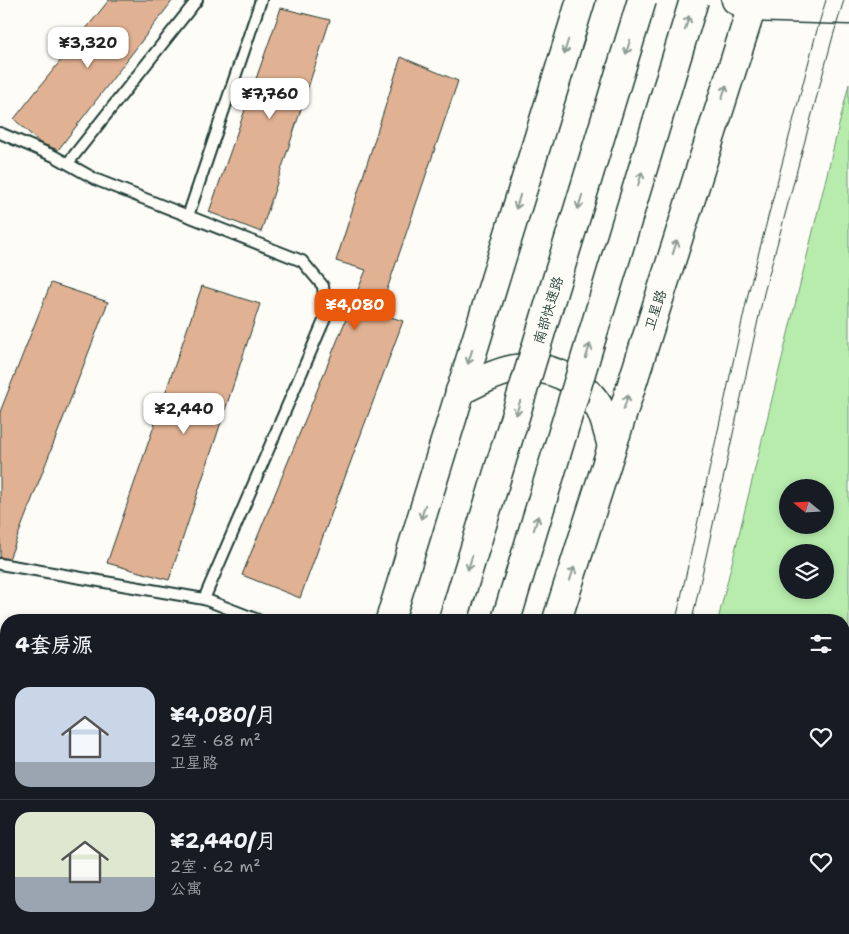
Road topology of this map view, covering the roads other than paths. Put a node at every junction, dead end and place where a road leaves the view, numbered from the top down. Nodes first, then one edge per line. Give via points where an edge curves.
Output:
1 (197, 0) edge
2 (261, 0) edge
3 (581, 0) edge
4 (642, 0) edge
5 (694, 0) edge
6 (747, 2) edge
7 (849, 10) edge
8 (0, 133) edge
9 (68, 163) junction
10 (188, 216) junction
11 (460, 391) junction
12 (612, 446) junction
13 (0, 564) edge
14 (204, 599) junction
15 (243, 614) edge
16 (392, 614) edge
17 (455, 614) edge
18 (508, 614) edge
19 (559, 614) edge

1 - 9 lane
2 - 10 lane
3 -> 11 main road
4 -> 17 main road, 南部快速路, bridge
18 -> 5 main road, bridge
6 - 7 main road
12 -> 6 main road, 卫星路
8 - 9 lane
9 - 10 lane via 97,180
10 - 14 lane via 302,261 323,286 326,316
11 - 12 main road via 494,374 523,367 557,372 584,387 600,408
11 -> 16 main road
19 -> 12 main road, 卫星路
13 - 14 lane
14 - 15 lane

